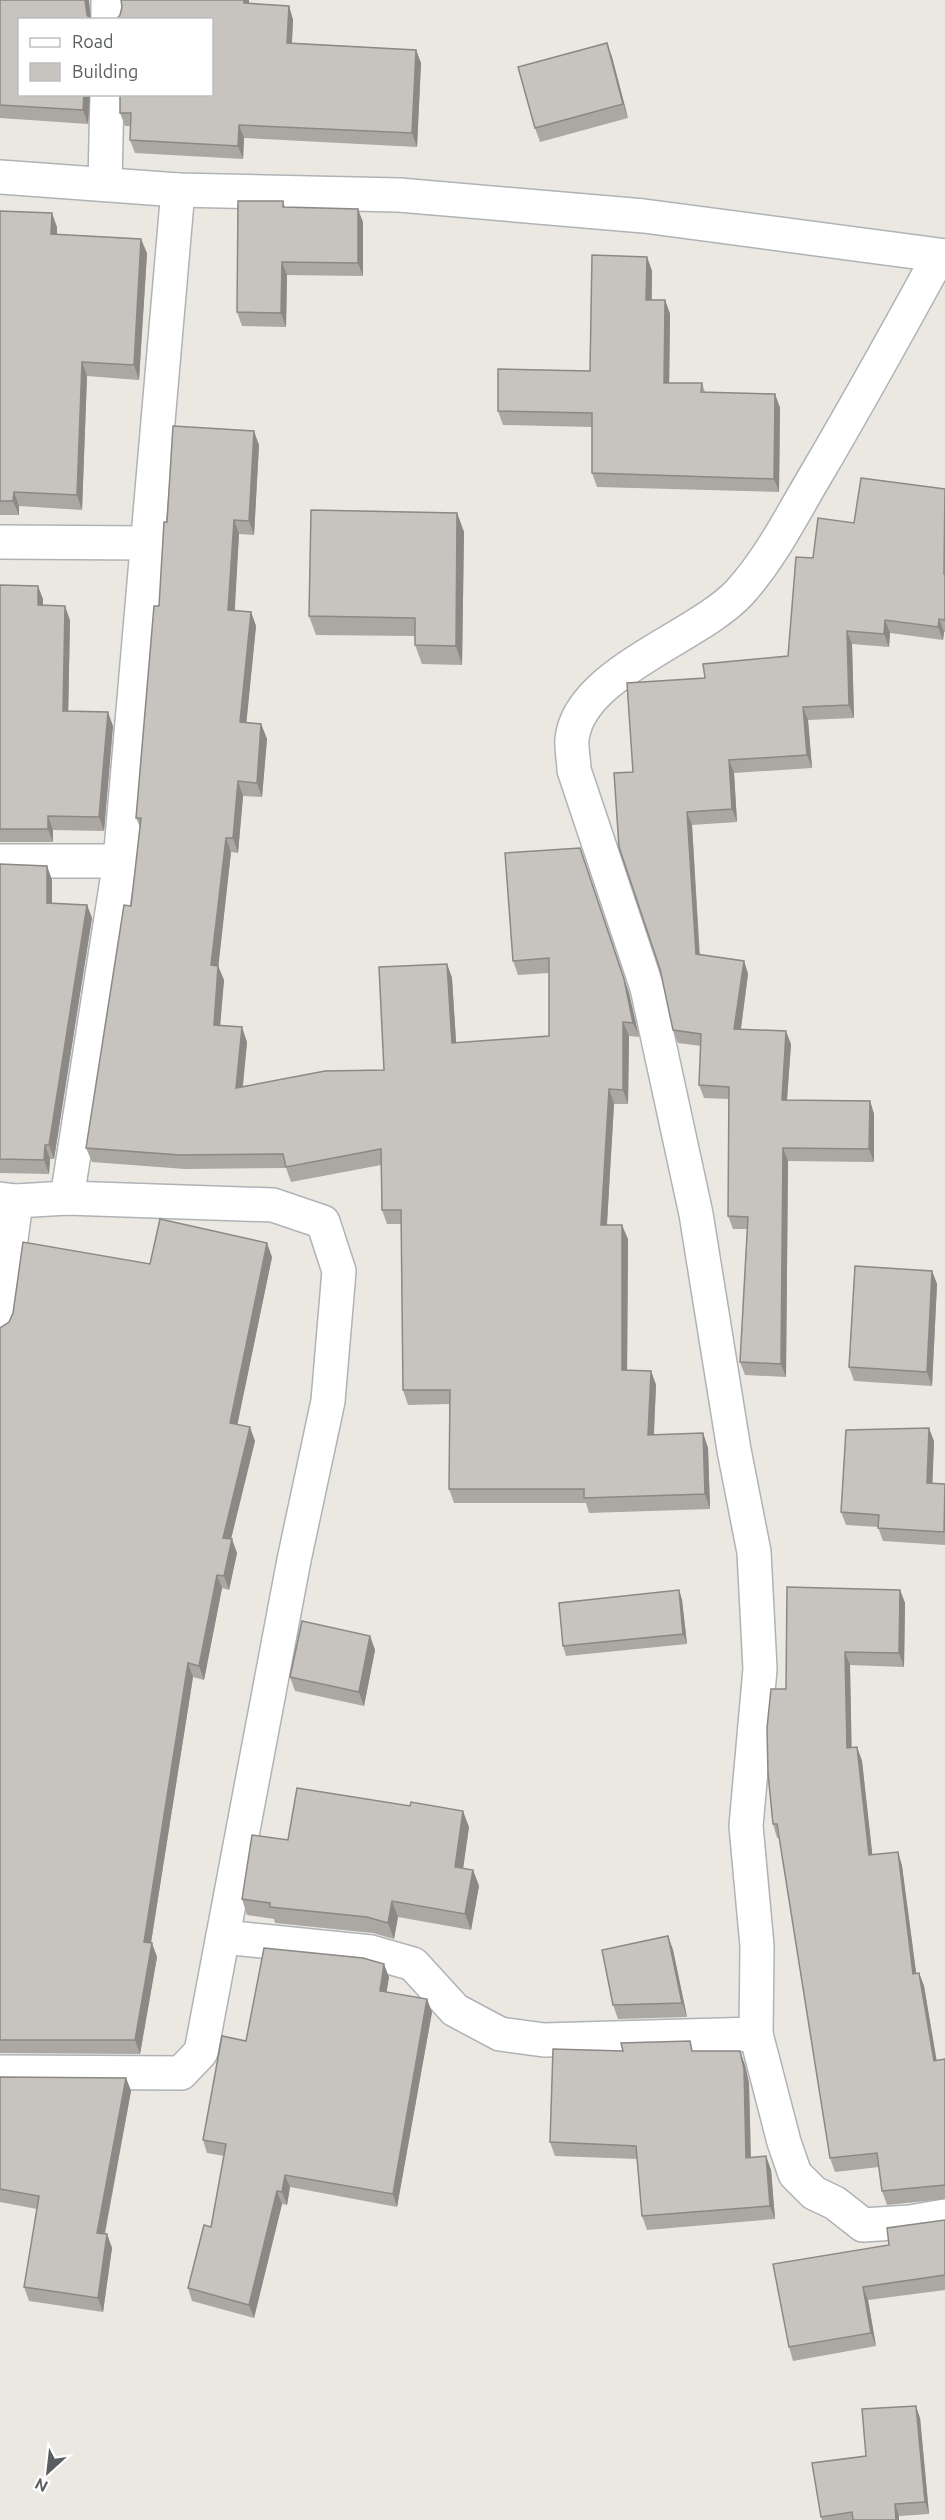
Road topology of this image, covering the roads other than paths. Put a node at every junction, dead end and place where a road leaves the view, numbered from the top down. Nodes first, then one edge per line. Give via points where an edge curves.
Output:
1 (108, 0) edge
2 (108, 18) edge
3 (107, 96) edge
4 (0, 177) edge
5 (105, 183) junction
6 (178, 190) junction
7 (942, 256) edge
8 (0, 542) edge
9 (147, 543) junction
10 (0, 861) edge
11 (120, 861) junction
12 (67, 1198) junction
13 (8, 1200) edge
14 (0, 1324) edge
15 (223, 1937) junction
16 (756, 2034) junction
17 (0, 2072) edge
18 (945, 2216) edge

1 - 2 street
3 - 5 street
4 - 5 street
5 - 6 street
6 - 7 street via 399,195 644,216
6 - 9 street
7 - 16 street via 769,554 751,578 738,594 691,630 612,678 584,706 572,737 574,770 647,988 696,1214 754,1552 760,1669 746,1826 757,1946
8 - 9 street
9 - 11 street
10 - 11 street
11 - 12 street
12 - 13 street
12 - 15 street via 273,1205 323,1222 339,1270 328,1401
13 - 14 street
15 - 16 street via 371,1952 413,1964 455,2010 500,2034 544,2040
15 - 17 street via 201,2052 181,2073
16 - 18 street via 795,2174 814,2193 835,2203 863,2225

